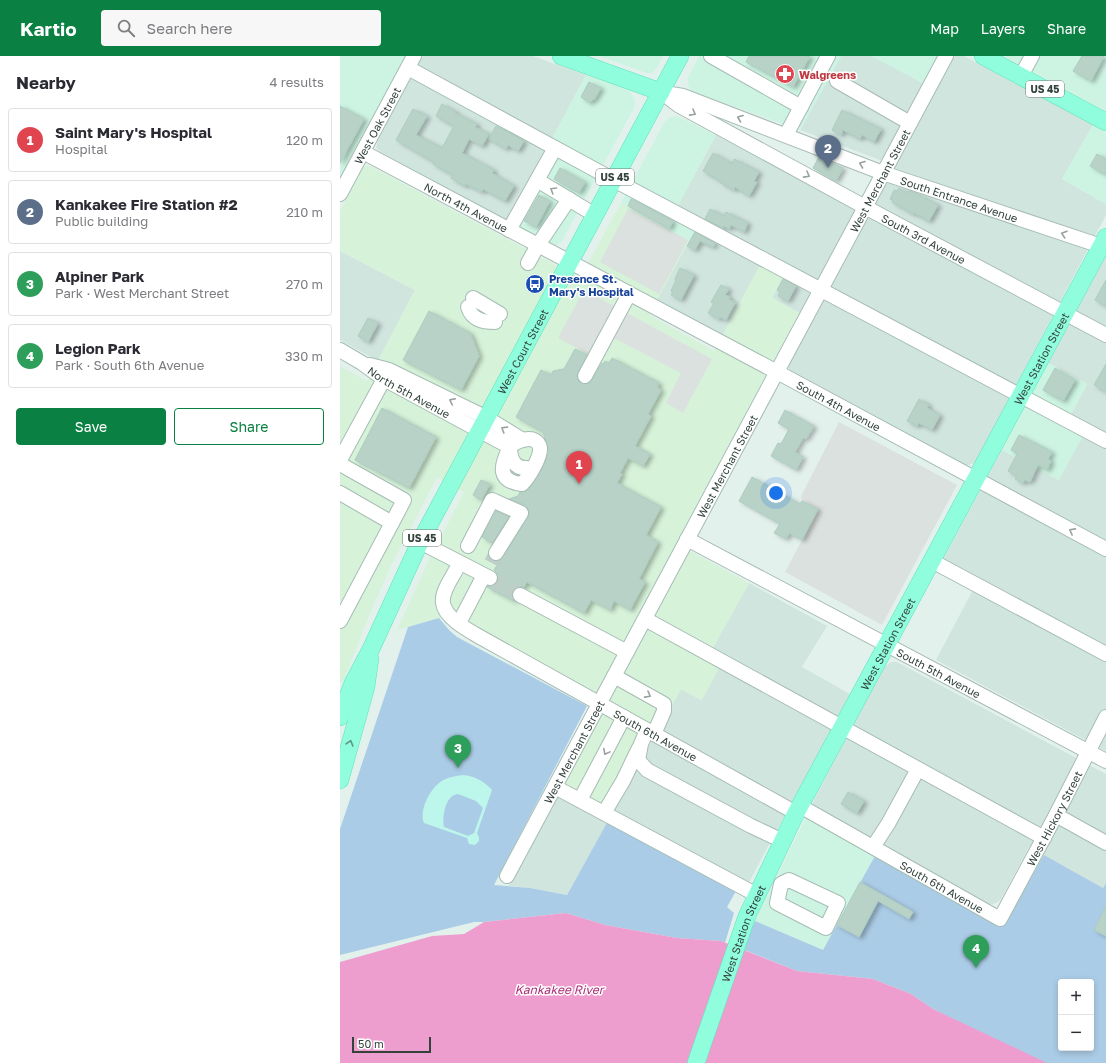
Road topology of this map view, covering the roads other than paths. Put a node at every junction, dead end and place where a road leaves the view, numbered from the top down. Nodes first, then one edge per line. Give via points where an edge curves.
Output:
1 (561, 56) edge
2 (680, 56) edge
3 (711, 56) edge
4 (828, 56) edge
5 (946, 56) edge
6 (983, 56) edge
7 (1032, 56) edge
8 (726, 60) edge
9 (411, 62) edge
10 (1022, 76) junction
11 (838, 81) dead end
12 (661, 92) junction
13 (800, 107) junction
14 (1106, 122) edge
15 (910, 123) junction
16 (786, 136) junction
17 (555, 148) junction
18 (363, 152) junction
19 (883, 173) junction
20 (537, 180) junction
21 (614, 180) junction
22 (340, 194) edge
23 (569, 199) junction
24 (865, 207) junction
25 (595, 215) junction
26 (509, 230) junction
27 (1103, 242) edge
28 (538, 245) junction
29 (528, 262) dead end
30 (570, 263) junction
31 (821, 290) junction
32 (629, 294) junction
33 (471, 303) dead end
34 (1065, 314) junction
35 (498, 318) dead end
36 (1106, 335) edge
37 (340, 351) edge
38 (362, 363) junction
39 (777, 372) junction
40 (585, 376) dead end
41 (384, 379) junction
42 (1020, 396) junction
43 (483, 424) junction
44 (1106, 442) edge
45 (340, 460) edge
46 (340, 464) edge
47 (527, 468) dead end
48 (976, 479) junction
49 (340, 493) edge
50 (392, 523) junction
51 (688, 538) junction
52 (420, 542) junction
53 (468, 546) dead end
54 (1106, 550) edge
55 (496, 554) tunnel mouth
56 (932, 561) junction
57 (457, 568) dead end
58 (520, 595) tunnel mouth
59 (645, 619) junction
60 (340, 621) edge
61 (456, 621) junction
62 (887, 645) junction
63 (371, 649) junction
64 (627, 652) junction
65 (1106, 654) edge
66 (614, 676) junction
67 (599, 704) junction
68 (340, 716) edge
69 (624, 717) junction
70 (1106, 718) edge
71 (842, 728) junction
72 (651, 732) junction
73 (641, 744) junction
74 (1088, 752) junction
75 (1106, 761) edge
76 (918, 770) junction
77 (340, 780) edge
78 (555, 787) junction
79 (580, 800) junction
80 (798, 809) junction
81 (604, 813) junction
82 (1056, 815) junction
83 (1044, 838) junction
84 (783, 841) junction
85 (1106, 843) edge
86 (873, 847) junction
87 (507, 876) dead end
88 (765, 876) junction
89 (781, 884) dead end
90 (757, 895) junction
91 (1000, 919) joint
92 (696, 1063) edge

1 - 12 main road
2 - 12 main road, West Court Street / US 45
3 - 8 street
4 - 13 street
5 - 15 street, West Merchant Street
6 - 10 main road, US 45
7 - 10 street
8 - 13 street
9 - 17 street
9 - 18 street, West Oak Street
10 - 14 main road, US 45
11 - 15 street
16 -> 12 street, South Entrance Avenue via 683,96
12 - 21 main road, West Court Street / US 45
12 -> 24 street, South 3rd Avenue via 678,105
13 - 16 street
15 - 19 street, West Merchant Street
19 -> 16 street, South Entrance Avenue
17 - 20 street
17 - 21 street
18 - 22 street, West Oak Street
18 - 26 street, North 4th Avenue
19 - 24 street, West Merchant Street
27 -> 19 street, South Entrance Avenue
23 -> 20 street
20 - 26 street
21 - 25 main road, West Court Street / US 45
21 - 31 street
23 - 25 street
23 - 28 street
24 - 31 street, West Merchant Street
24 - 34 street, South 3rd Avenue
25 - 30 main road, West Court Street / US 45
26 - 28 street, North 4th Avenue
27 - 34 main road, West Station Street
28 - 29 street
28 - 30 street, North 4th Avenue
30 - 32 street, South 4th Avenue
30 - 43 main road, West Court Street / US 45
31 - 39 street, West Merchant Street
31 - 42 street
32 - 39 street, South 4th Avenue
32 - 40 street
33 - 35 street via 470,313 475,318 486,322
34 - 36 street, South 3rd Avenue
34 - 42 main road, West Station Street
37 - 38 street, North 5th Avenue
38 - 41 street, North 5th Avenue
43 -> 38 street via 389,370
39 - 48 street, South 4th Avenue
39 - 51 street, West Merchant Street
41 - 43 street, North 5th Avenue
41 - 45 street
42 - 44 street
42 - 48 main road, West Station Street
43 - 47 street via 515,443 510,456 520,468
43 - 52 main road, West Court Street / US 45
46 - 50 street via 404,500
54 -> 48 street, South 4th Avenue
48 - 56 main road, West Station Street
49 - 50 street
50 - 60 street
51 - 59 street, West Merchant Street
51 - 62 street, South 5th Avenue
52 - 61 street via 485,580
52 - 63 main road, West Court Street / US 45
53 - 55 street via 492,500 521,513
56 - 62 main road, West Station Street
56 - 65 street
57 - 61 street via 443,603 447,613
58 - 64 street
59 - 64 street, West Merchant Street
59 - 71 street
61 - 67 street, South 6th Avenue
62 - 71 main road, West Station Street
62 - 74 street, South 5th Avenue
63 - 68 main road, West Court Street / US 45 via 353,683
77 -> 63 main road, West Court Street / US 45 via 366,687
64 - 66 street, West Merchant Street
66 - 67 street, West Merchant Street
66 -> 72 street via 664,704 664,711
67 - 69 street, South 6th Avenue
67 - 78 street, West Merchant Street
69 - 72 street, South 6th Avenue
69 -> 79 street
70 - 74 street, West Hickory Street
71 - 76 street
71 - 80 main road, West Station Street
72 - 73 street
72 - 80 street, South 6th Avenue
73 - 81 street
73 - 84 street via 638,760 647,770
74 - 75 street, South 5th Avenue
74 - 82 street, West Hickory Street
76 - 83 street
76 - 86 street
78 - 79 street
78 - 87 street, West Merchant Street
79 - 81 street
80 - 84 main road, West Station Street
80 - 86 street, South 6th Avenue
81 - 90 street
82 - 83 street, West Hickory Street
82 - 85 street
83 - 91 street, West Hickory Street
84 - 88 main road, West Station Street
86 - 91 street, South 6th Avenue
88 - 89 street
88 - 90 main road, West Station Street
90 - 92 main road, West Station Street via 747,916

